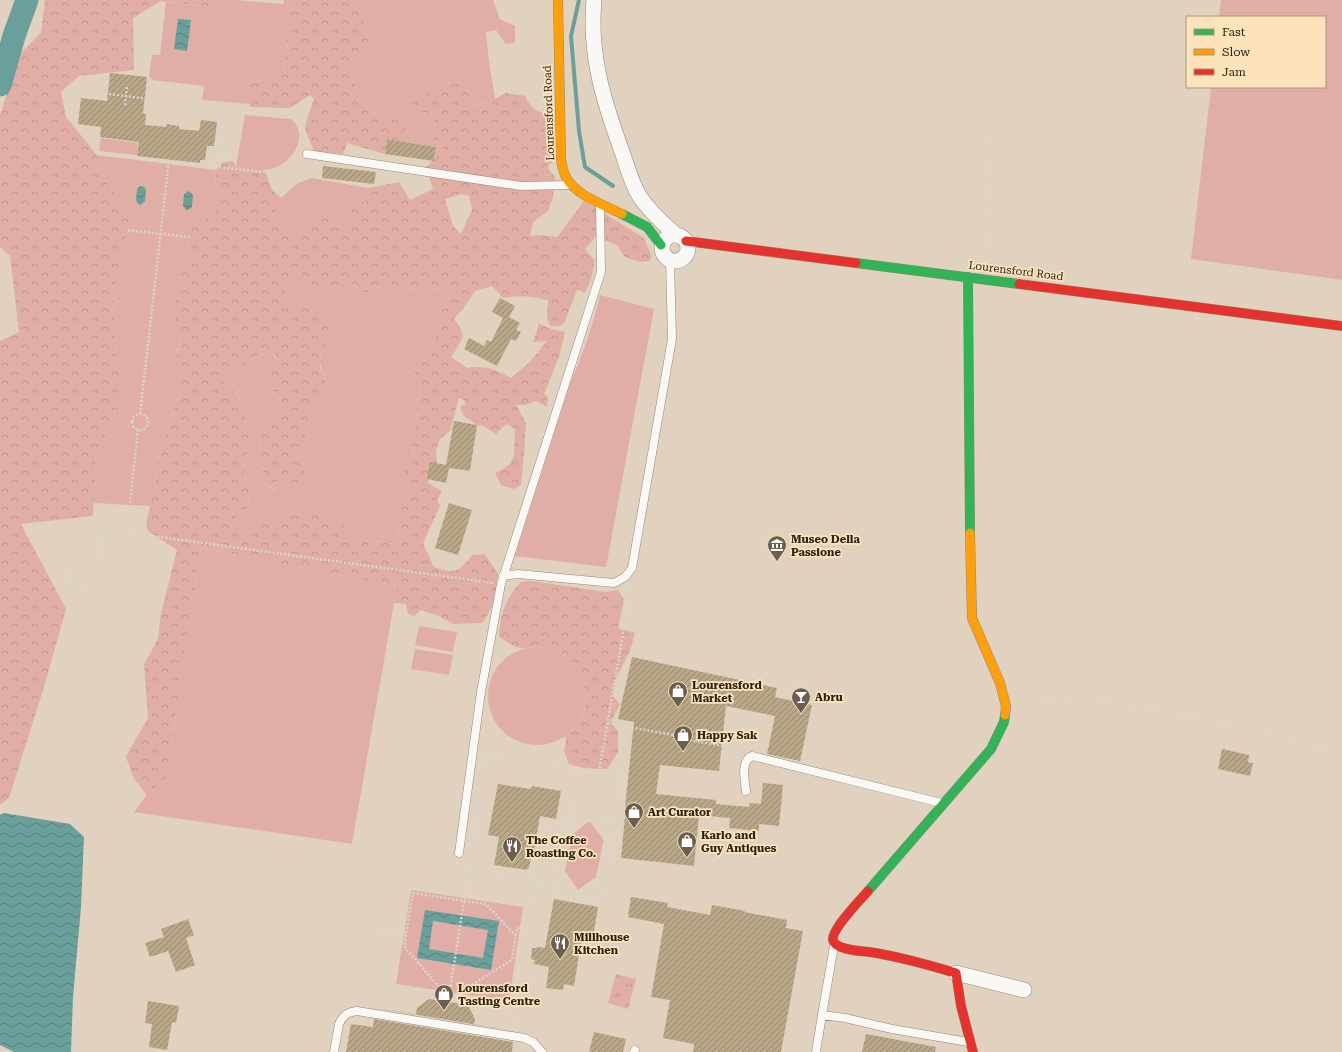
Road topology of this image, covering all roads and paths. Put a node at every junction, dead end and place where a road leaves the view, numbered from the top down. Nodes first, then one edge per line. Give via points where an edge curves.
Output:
1 (558, 0) edge
2 (594, 0) edge
3 (992, 0) edge
4 (156, 4) dead end
5 (151, 80) dead end
6 (127, 86) dead end
7 (109, 94) dead end
8 (126, 96) junction
9 (148, 98) dead end
10 (125, 105) dead end
11 (225, 106) dead end
12 (206, 152) dead end
13 (96, 154) dead end
14 (220, 154) junction
15 (307, 154) dead end
16 (238, 156) dead end
17 (169, 161) junction
18 (218, 167) junction
19 (283, 174) dead end
20 (571, 185) junction
21 (600, 204) junction
22 (128, 230) dead end
23 (161, 234) junction
24 (189, 237) dead end
25 (681, 238) junction
26 (662, 245) junction
27 (670, 261) junction
28 (968, 277) junction
29 (980, 279) junction
30 (1342, 326) edge
31 (140, 414) junction
32 (138, 430) junction
33 (130, 503) dead end
34 (104, 535) junction
35 (625, 577) junction
36 (502, 580) junction
37 (1004, 695) junction
38 (608, 723) junction
39 (626, 726) junction
40 (473, 753) junction
41 (1342, 754) edge
42 (488, 755) junction
43 (749, 758) junction
44 (576, 769) junction
45 (599, 772) junction
46 (620, 776) junction
47 (746, 791) dead end
48 (944, 803) junction
49 (571, 817) junction
50 (541, 819) dead end
51 (608, 823) junction
52 (540, 824) junction
53 (614, 824) junction
54 (564, 828) junction
55 (459, 853) dead end
56 (469, 870) junction
57 (532, 879) junction
58 (538, 880) junction
59 (554, 883) junction
60 (559, 892) junction
61 (594, 899) junction
62 (464, 901) junction
63 (365, 927) dead end
64 (406, 934) junction
65 (516, 936) junction
66 (835, 944) junction
67 (956, 973) junction
68 (395, 988) dead end
69 (1024, 990) dead end
70 (449, 998) junction
71 (822, 1015) junction
72 (526, 1038) junction
73 (971, 1043) junction
74 (334, 1052) edge
75 (542, 1052) edge
76 (816, 1052) edge
77 (973, 1052) edge

1 - 20 street, Lourensford Road via 561,159
2 - 25 street via 594,53 598,77 633,184 654,215
3 - 29 path via 989,201 986,246
4 - 5 path via 148,76
6 - 8 path
7 - 8 path
8 - 9 path
8 - 10 path
11 - 14 path
12 - 14 path
13 - 17 path
14 - 16 path
14 - 18 path
15 - 20 lane via 521,186
17 - 18 path
17 - 23 path
18 - 19 path
20 - 21 street
21 - 26 street via 647,227
21 - 36 lane via 601,272
22 - 23 path
23 - 24 path
23 - 31 path
25 - 26 street via 670,236
25 - 27 street via 688,246 688,252 681,260
25 - 28 street, Lourensford Road
26 - 27 street via 665,258
27 - 35 lane via 672,339 634,562
28 - 29 street, Lourensford Road
28 - 37 street via 972,618
29 - 30 street, Lourensford Road
31 - 32 path via 133,418 132,422 134,429
31 - 32 path via 146,417 148,424 144,429
32 - 33 path
34 - 34 path via 79,535 70,540 65,579 71,589 84,592 91,586
34 - 36 path via 116,531
35 - 36 lane via 620,581 607,583 518,574
35 - 38 path via 628,604
36 - 40 lane via 481,692
37 - 41 path via 1120,704 1200,717
37 - 48 street via 1006,711 1000,734
38 - 39 path
38 - 45 path
39 - 43 path via 725,746
39 - 46 path
40 - 42 path
40 - 55 lane
42 - 44 path
42 - 56 path
43 - 47 lane via 745,771
43 - 48 lane via 762,758
44 - 45 path
44 - 49 path
45 - 46 path
46 - 53 path
48 - 66 street via 854,908 838,929 833,941
49 - 51 path
49 - 54 path via 566,816
49 - 60 path
50 - 52 path
51 - 53 path
51 - 61 path
52 - 54 path
52 - 57 path
53 - 61 path via 617,825 603,900
54 - 59 path
56 - 57 path
56 - 62 path
57 - 58 path
58 - 59 path
58 - 65 path via 530,930 517,928
59 - 60 path via 552,891
60 - 61 path
62 - 64 path via 413,893
62 - 65 path via 486,904
62 - 70 path
63 - 64 path
64 - 70 path via 404,946
65 - 70 path via 512,960
66 - 67 street
66 - 71 lane
67 - 69 street
67 - 73 street via 961,1006
68 - 70 path
70 - 72 path via 508,1010
71 - 73 lane
71 - 76 lane
72 - 74 lane via 357,1011 348,1013 341,1020
72 - 75 lane
73 - 77 street

